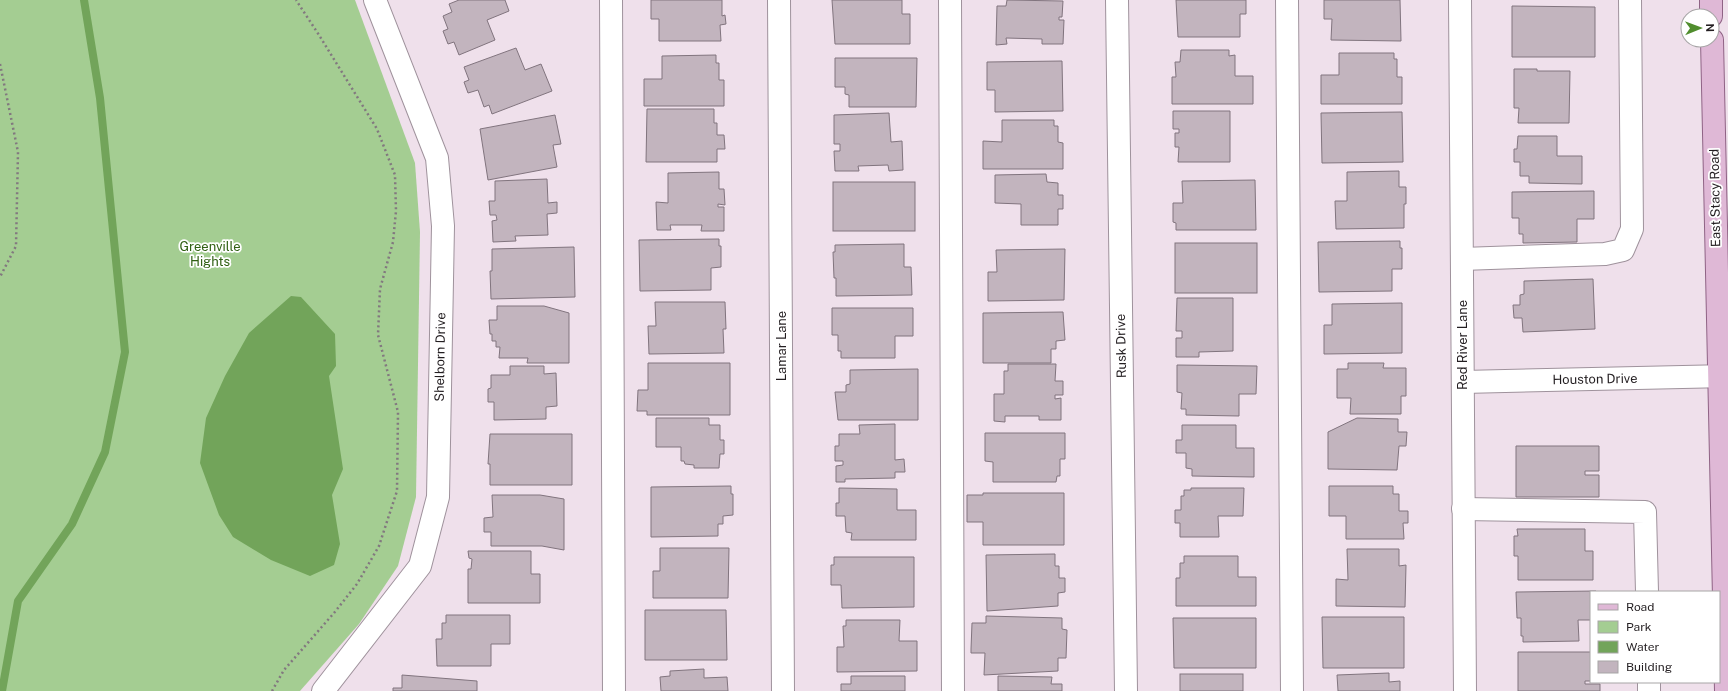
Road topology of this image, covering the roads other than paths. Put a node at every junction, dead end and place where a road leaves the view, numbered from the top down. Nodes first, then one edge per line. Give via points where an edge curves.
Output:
1 (375, 0) edge
2 (611, 0) edge
3 (779, 0) edge
4 (950, 0) edge
5 (1117, 0) edge
6 (1287, 0) edge
7 (1460, 0) edge
8 (1630, 0) edge
9 (1712, 48) edge
10 (1462, 259) junction
11 (1724, 376) edge
12 (1463, 382) junction
13 (1463, 509) junction
14 (1647, 591) edge
15 (323, 691) edge
16 (614, 691) edge
17 (783, 691) edge
18 (953, 691) edge
19 (1126, 691) edge
20 (1292, 691) edge
21 (1465, 691) edge
22 (1726, 691) edge

1 - 15 street, Shelborn Drive via 437,158 443,226 438,497 420,566
2 - 16 street
3 - 17 street, Lamar Lane
4 - 18 street
5 - 19 street, Rusk Drive
6 - 20 street
7 - 10 street, Red River Lane
8 - 10 street via 1632,229 1623,250 1605,254
9 - 11 main road, East Stacy Road
10 - 12 street, Red River Lane
11 - 12 street, Houston Drive
11 - 22 main road, East Stacy Road
12 - 13 street, Red River Lane
13 - 14 street via 1645,512
13 - 21 street, Red River Lane

